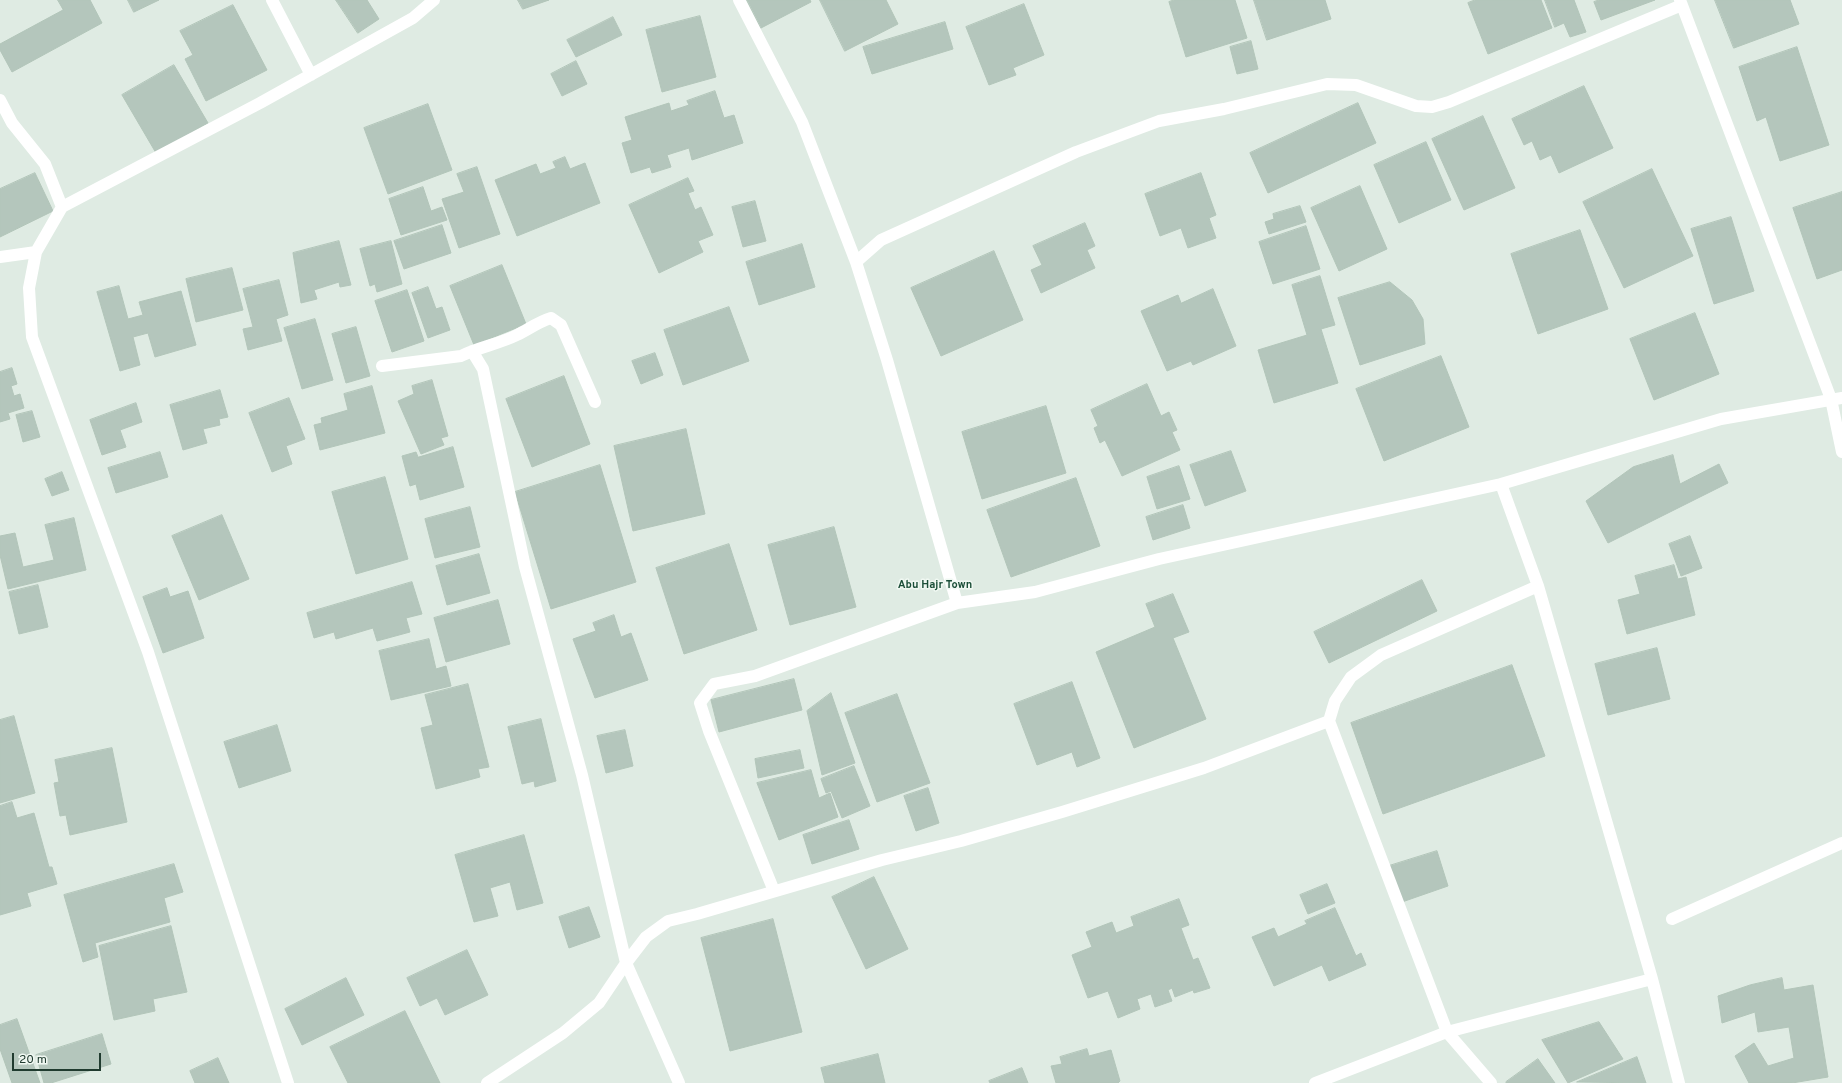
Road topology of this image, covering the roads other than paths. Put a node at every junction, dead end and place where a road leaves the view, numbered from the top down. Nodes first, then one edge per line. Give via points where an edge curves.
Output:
1 (272, 0) edge
2 (434, 0) edge
3 (739, 0) edge
4 (1681, 2) edge
5 (311, 75) junction
6 (0, 100) edge
7 (62, 208) junction
8 (36, 252) junction
9 (0, 257) edge
10 (856, 262) junction
11 (472, 351) junction
12 (382, 366) dead end
13 (1836, 399) edge
14 (595, 402) dead end
15 (1842, 452) edge
16 (1501, 484) junction
17 (1538, 586) junction
18 (957, 603) junction
19 (1329, 721) junction
20 (1842, 843) edge
21 (774, 891) junction
22 (1672, 919) dead end
23 (626, 963) junction
24 (1652, 979) junction
25 (1447, 1032) junction
26 (288, 1083) edge
27 (487, 1083) edge
28 (679, 1083) edge
29 (1315, 1083) edge
30 (1491, 1083) edge
31 (1679, 1083) edge

1 - 5 street
2 - 5 street via 413,18
3 - 10 street via 802,122
4 - 10 street via 1432,107 1416,106 1356,85 1327,84 1159,122 1076,152 881,240
4 - 13 street
5 - 7 street
6 - 7 street via 12,123 45,164
7 - 8 street
8 - 9 street
8 - 26 street via 29,288 32,337 148,652
10 - 18 street
11 - 12 street via 461,356
11 - 14 street via 516,335 539,321 551,318 561,325
11 - 23 street via 483,369 525,567 582,775
13 - 15 street
13 - 16 street via 1721,419
16 - 17 street
16 - 18 street via 1159,559 1035,592
17 - 19 street via 1381,655 1351,678 1335,701
17 - 24 street
18 - 21 street via 755,676 714,684 700,703
19 - 21 street via 1204,768 1062,812
19 - 25 street
20 - 22 street
21 - 23 street via 698,914 668,920 646,937
23 - 27 street via 599,1002 563,1033
23 - 28 street
24 - 25 street
24 - 31 street
25 - 29 street
25 - 30 street

